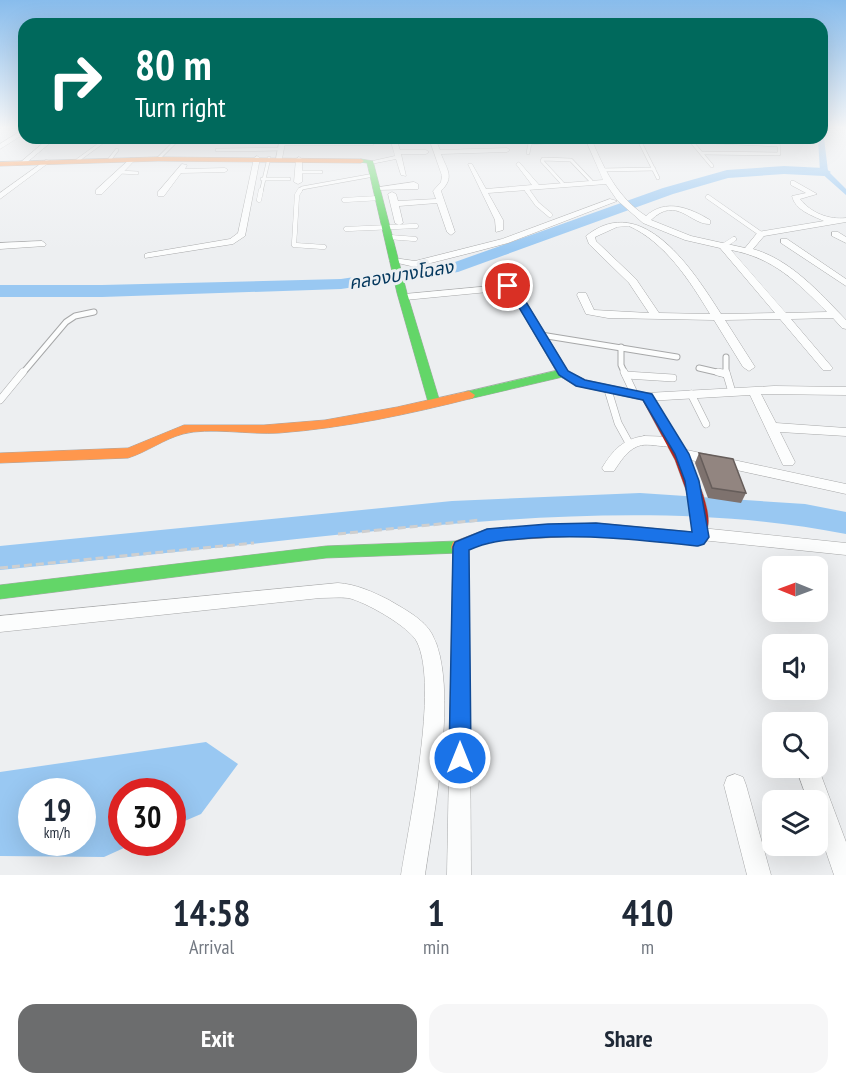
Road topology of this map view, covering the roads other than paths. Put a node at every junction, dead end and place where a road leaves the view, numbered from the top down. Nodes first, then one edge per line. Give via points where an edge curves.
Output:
1 (38, 169) edge
2 (123, 169) edge
3 (267, 169) edge
4 (268, 169) edge
5 (299, 169) edge
6 (313, 169) edge
7 (370, 169) edge
8 (389, 169) edge
9 (402, 169) edge
10 (444, 169) edge
11 (472, 169) edge
12 (523, 169) edge
13 (549, 169) edge
14 (581, 169) edge
15 (654, 169) joint
16 (225, 170) dead end
17 (600, 170) joint
18 (180, 171) joint
19 (321, 171) dead end
20 (120, 172) junction
21 (137, 173) dead end
22 (404, 175) dead end
23 (288, 177) dead end
24 (263, 178) junction
25 (658, 178) dead end
26 (591, 181) junction
27 (298, 182) dead end
28 (606, 182) junction
29 (794, 183) dead end
30 (379, 184) junction
31 (564, 185) junction
32 (415, 186) dead end
33 (537, 187) junction
34 (525, 188) junction
35 (483, 191) junction
36 (99, 192) dead end
37 (161, 194) dead end
38 (613, 196) junction
39 (0, 197) edge
40 (708, 197) dead end
41 (258, 200) dead end
42 (344, 200) dead end
43 (440, 201) junction
44 (394, 204) junction
45 (550, 215) dead end
46 (642, 219) junction
47 (846, 220) edge
48 (707, 222) dead end
49 (832, 222) junction
50 (416, 226) dead end
51 (346, 229) dead end
52 (391, 229) junction
53 (499, 230) dead end
54 (451, 232) dead end
55 (761, 234) junction
56 (836, 234) dead end
57 (414, 239) dead end
58 (734, 239) dead end
59 (846, 240) edge
60 (784, 241) dead end
61 (42, 244) dead end
62 (0, 246) edge
63 (723, 246) junction
64 (324, 247) dead end
65 (747, 251) junction
66 (148, 256) dead end
67 (395, 262) junction
68 (846, 283) edge
69 (404, 295) junction
70 (582, 296) dead end
71 (94, 312) dead end
72 (656, 316) junction
73 (782, 316) junction
74 (718, 317) junction
75 (842, 321) edge
76 (541, 335) junction
77 (621, 347) junction
78 (678, 357) dead end
79 (726, 357) dead end
80 (749, 367) dead end
81 (699, 368) dead end
82 (827, 368) dead end
83 (563, 373) junction
84 (726, 374) junction
85 (626, 375) junction
86 (673, 378) dead end
87 (608, 390) junction
88 (846, 391) edge
89 (732, 392) junction
90 (691, 394) junction
91 (641, 396) junction
92 (756, 396) dead end
93 (0, 400) edge
94 (434, 402) junction
95 (706, 424) dead end
96 (771, 427) junction
97 (846, 432) edge
98 (629, 442) junction
99 (679, 448) junction
100 (0, 458) edge
101 (788, 462) dead end
102 (609, 468) dead end
103 (846, 489) edge
104 (700, 528) junction
105 (461, 547) junction
106 (846, 549) edge
107 (0, 592) edge
108 (0, 624) edge
109 (811, 778) edge
110 (735, 785) dead end
111 (846, 874) edge
112 (413, 875) edge
113 (459, 875) edge
114 (759, 875) edge

1 - 39 street
2 - 20 street
3 - 24 lane
4 - 66 street via 239,238
5 - 27 street
6 - 19 lane
7 - 30 street
8 - 30 street
9 - 22 street
10 - 43 street via 446,176 437,185
11 - 35 street
12 - 33 street
13 - 31 lane
14 - 26 lane
15 - 17 lane
15 - 25 lane
16 - 18 street
17 - 28 street
18 - 37 street
20 - 21 lane
20 - 36 street
23 - 24 lane
24 - 41 lane
26 - 28 street
26 - 31 street
28 - 38 street
29 - 49 street via 813,194 795,198 800,206
30 - 32 street
30 - 42 lane
30 - 44 street
30 - 52 street
30 - 64 lane via 302,188 297,195 294,245
31 - 33 street
33 - 34 street
34 - 35 street
34 - 45 lane
35 - 53 street via 499,220
38 - 46 street
38 - 67 street via 482,247 415,264
40 - 55 lane
43 - 44 street
43 - 54 street
44 - 52 street
46 - 48 street via 674,207
46 - 63 street via 668,232
47 - 49 street
49 - 55 street
50 - 52 lane
51 - 52 lane
52 - 57 lane
52 - 67 street
55 - 65 street
56 - 59 street
58 - 63 lane
60 - 68 street
61 - 62 street
63 - 65 street
63 - 73 street
65 - 75 street via 778,262
67 - 69 street
69 - 76 street via 512,287
69 - 94 street
70 - 72 street via 590,312 597,314
71 - 93 lane via 75,315 66,322
72 - 74 street
72 - 74 street via 633,281 592,242 591,236 618,224 641,228 683,268
73 - 74 street
73 - 75 street
73 - 82 street
74 - 80 street
76 - 77 lane
76 - 83 street
77 - 78 lane
77 - 85 lane
79 - 84 lane
81 - 84 lane
83 - 87 street
83 - 94 street
84 - 89 lane
85 - 86 lane
85 - 91 lane
87 - 91 street
87 - 98 lane via 618,423
88 - 89 street
89 - 90 street
90 - 91 street
90 - 95 lane
91 - 99 street
92 - 96 street
94 - 100 street via 376,415 275,429 184,429 128,453
96 - 97 street
96 - 101 street
98 - 99 street via 638,440
98 - 102 street
99 - 103 street
99 - 104 street via 692,481
104 - 105 street via 698,539 596,529 487,535
104 - 106 street
105 - 107 street via 326,552
105 - 113 street
108 - 112 street via 320,591 349,591 387,607 424,636 433,668 434,704
109 - 111 street
110 - 114 street

